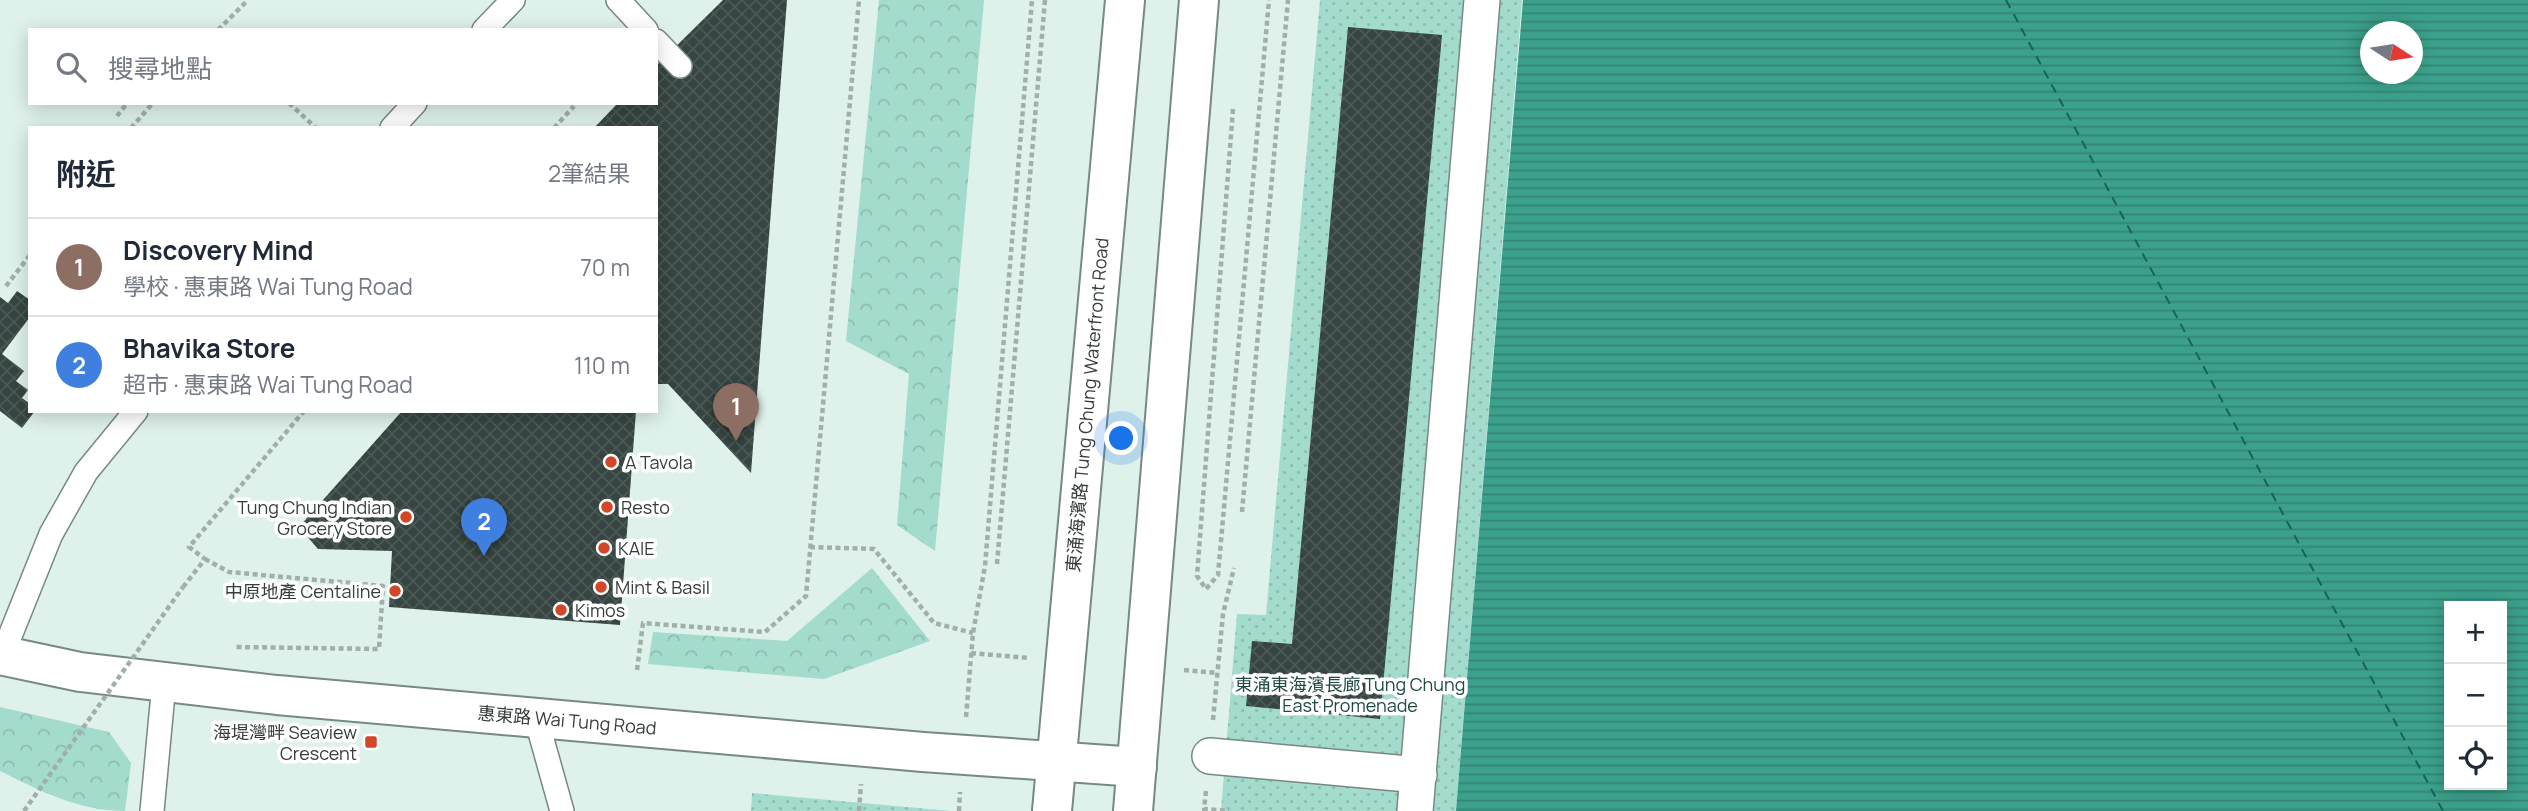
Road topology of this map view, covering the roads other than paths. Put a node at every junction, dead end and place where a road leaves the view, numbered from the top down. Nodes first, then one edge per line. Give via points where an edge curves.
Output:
1 (513, 0) edge
2 (618, 0) edge
3 (1125, 0) edge
4 (1199, 0) edge
5 (1482, 0) edge
6 (486, 28) edge
7 (644, 28) edge
8 (658, 43) edge
9 (680, 66) dead end
10 (413, 105) edge
11 (394, 126) edge
12 (134, 413) edge
13 (1, 655) edge
14 (164, 682) junction
15 (536, 718) junction
16 (1210, 756) road end
17 (1056, 760) junction
18 (1137, 767) junction
19 (1419, 775) junction
20 (152, 811) edge
21 (562, 811) edge
22 (1052, 811) edge
23 (1133, 811) edge
24 (1415, 811) edge

1 - 6 lane
2 - 7 lane
3 - 17 main road, 東涌海濱路 Tung Chung Waterfront Road
4 - 18 main road
5 - 19 street
8 - 9 lane
10 - 11 lane
12 - 13 lane via 86,472 51,534
13 - 14 main road, 惠東路 Wai Tung Road via 80,672
14 - 15 main road, 惠東路 Wai Tung Road
14 - 20 lane
15 - 17 main road, 惠東路 Wai Tung Road
15 - 21 lane
16 - 19 street
17 - 18 main road, 惠東路 Wai Tung Road
17 - 22 main road, 東涌海濱路 Tung Chung Waterfront Road
18 - 23 main road
19 - 24 street

